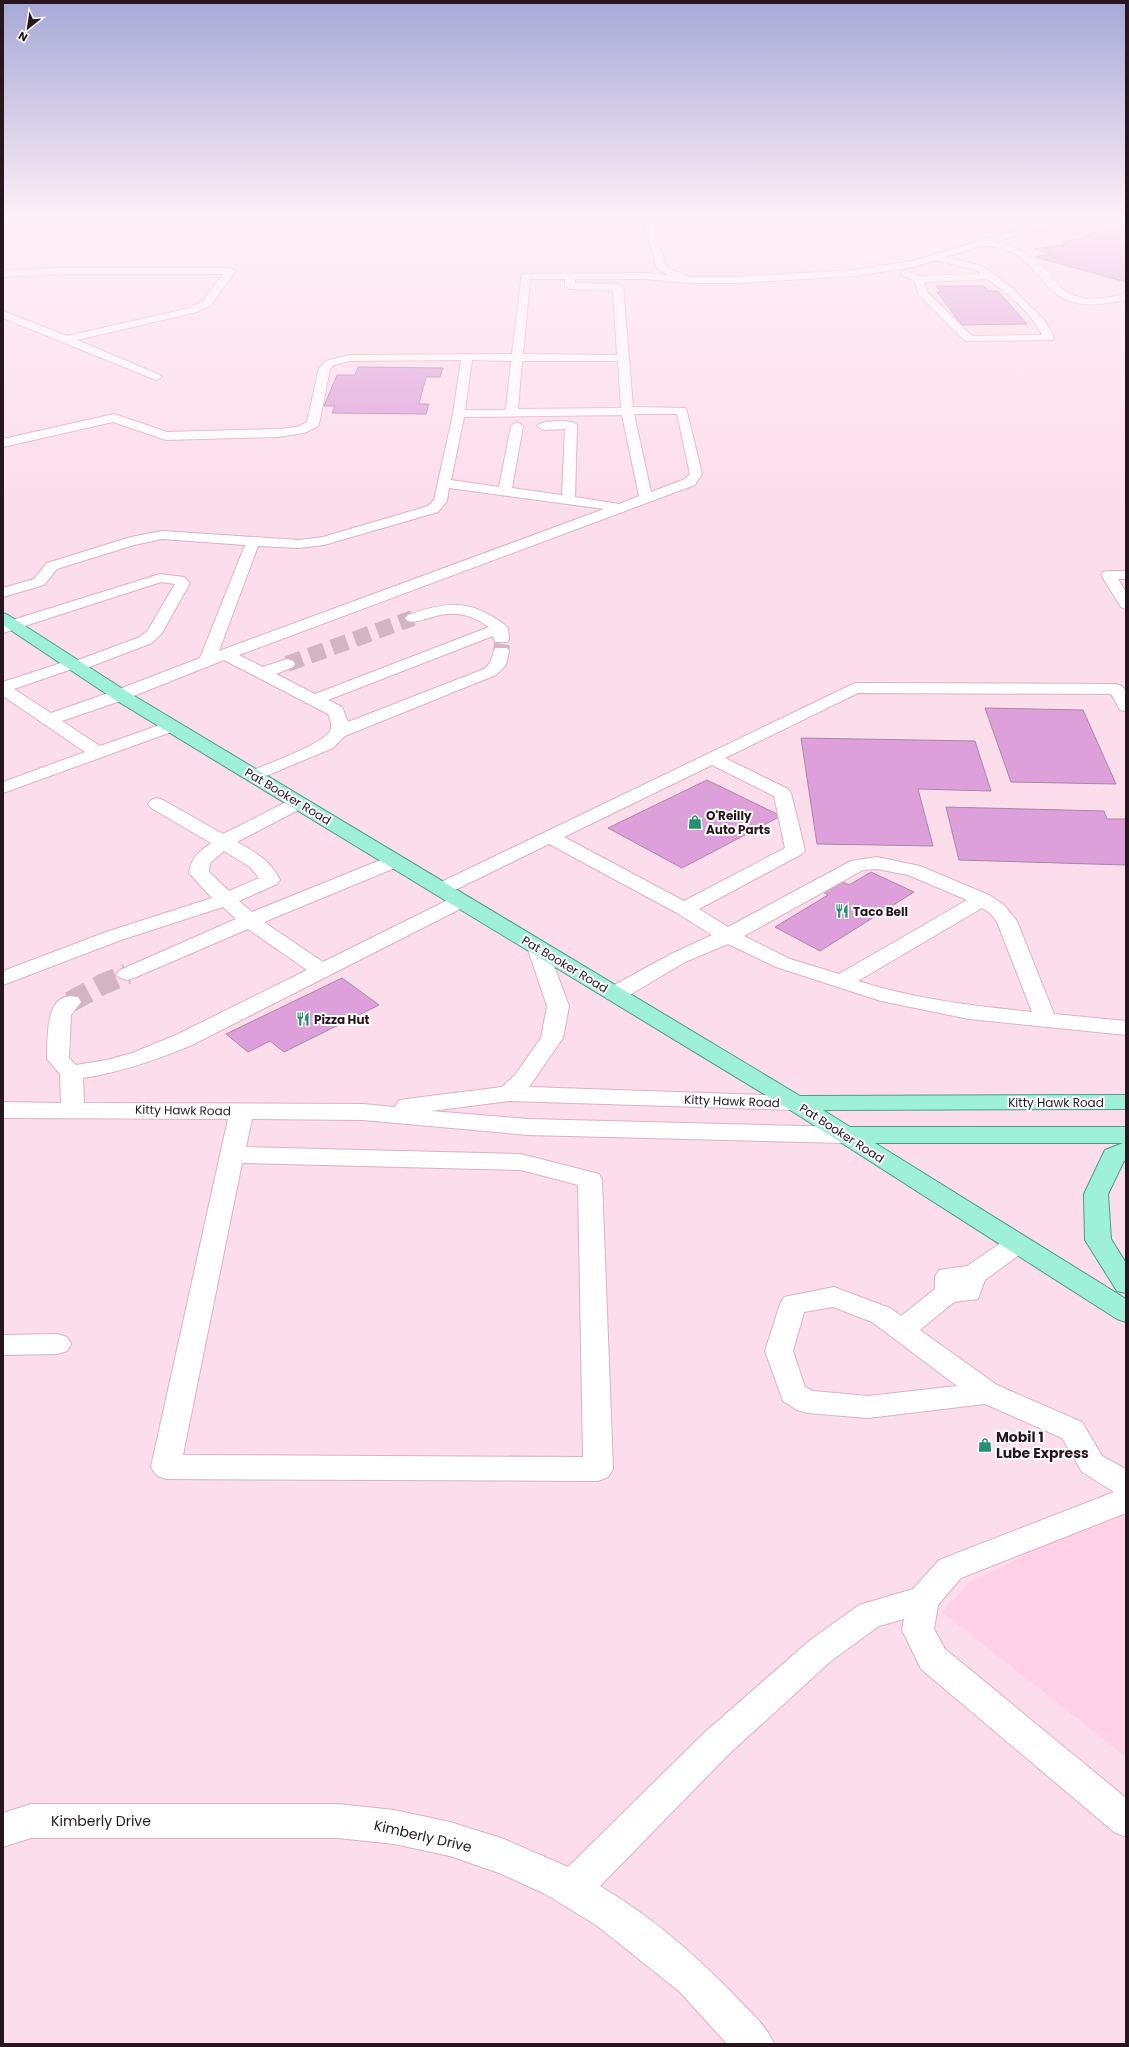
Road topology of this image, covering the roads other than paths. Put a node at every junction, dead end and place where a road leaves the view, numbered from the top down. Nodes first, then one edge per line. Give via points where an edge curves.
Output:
1 (4, 315) edge
2 (174, 315) edge
3 (521, 315) edge
4 (620, 315) edge
5 (944, 315) edge
6 (1033, 315) edge
7 (65, 340) junction
8 (467, 357) junction
9 (517, 358) junction
10 (623, 358) junction
11 (156, 377) dead end
12 (627, 411) junction
13 (512, 413) junction
14 (459, 414) junction
15 (517, 426) junction
16 (502, 427) dead end
17 (457, 428) junction
18 (472, 428) dead end
19 (3, 434) edge
20 (9, 442) edge
21 (445, 483) junction
22 (505, 491) junction
23 (646, 498) junction
24 (568, 500) junction
25 (620, 507) junction
26 (253, 541) junction
27 (1126, 575) edge
28 (3, 593) edge
29 (1126, 604) edge
30 (413, 618) tunnel mouth
31 (6, 624) edge
32 (500, 628) junction
33 (225, 654) junction
34 (207, 661) junction
35 (288, 664) tunnel mouth
36 (76, 665) junction
37 (262, 673) junction
38 (3, 688) edge
39 (120, 695) junction
40 (314, 700) junction
41 (1126, 706) edge
42 (48, 720) junction
43 (171, 726) junction
44 (339, 732) junction
45 (98, 753) junction
46 (712, 758) junction
47 (254, 776) junction
48 (3, 788) edge
49 (298, 803) junction
50 (157, 804) dead end
51 (550, 837) junction
52 (223, 842) junction
53 (395, 862) junction
54 (442, 890) junction
55 (982, 899) junction
56 (226, 900) junction
57 (461, 901) junction
58 (684, 909) junction
59 (250, 921) junction
60 (728, 936) junction
61 (537, 947) junction
62 (323, 971) junction
63 (127, 974) tunnel mouth
64 (3, 979) edge
65 (841, 982) junction
66 (615, 994) junction
67 (70, 1002) tunnel mouth
68 (1046, 1021) junction
69 (1126, 1028) edge
70 (71, 1073) junction
71 (509, 1094) junction
72 (1126, 1102) edge
73 (795, 1103) junction
74 (3, 1110) edge
75 (73, 1110) junction
76 (242, 1111) junction
77 (363, 1112) junction
78 (844, 1135) junction
79 (1126, 1135) edge
80 (1126, 1150) edge
81 (232, 1155) junction
82 (1017, 1244) junction
83 (1126, 1284) edge
84 (1126, 1312) edge
85 (901, 1330) junction
86 (57, 1344) dead end
87 (3, 1345) edge
88 (987, 1393) junction
89 (1126, 1484) edge
90 (1126, 1500) edge
91 (923, 1600) junction
92 (1126, 1820) edge
93 (3, 1830) edge
94 (571, 1889) junction
95 (754, 2044) edge

1 - 7 street
2 - 7 street
3 - 9 street
4 - 10 street
5 - 6 street via 969,339 1049,338 1042,324
7 - 11 street
8 - 9 street
8 - 14 street
8 - 20 street via 349,358 330,363 325,368 312,424 300,430 278,433 166,436 114,418
9 - 10 street
9 - 13 street
10 - 12 street
12 - 13 street
12 - 23 street
12 - 23 street via 682,410 696,474 690,482
13 - 14 street
14 - 17 street
15 - 16 street
15 - 22 street
15 - 24 street via 571,425
17 - 18 street
17 - 21 street
19 - 20 street
21 - 22 street
21 - 26 street via 440,501 433,509 324,541 299,544
22 - 24 street
23 - 25 street
24 - 25 street
25 - 33 street
26 - 28 street via 162,535 131,541 52,566 39,582
26 - 34 street
27 - 29 street via 1108,575
30 - 32 street via 433,611 461,607 487,618
31 - 36 main road, Pat Booker Road
31 - 36 street via 160,578 179,580 183,583 154,632 146,640
32 - 40 street
32 - 44 street via 501,648 498,665 490,672
33 - 34 street
33 - 37 street
34 - 39 street
35 - 37 street
36 - 38 street
36 - 39 main road, Pat Booker Road
37 - 40 street
38 - 42 street
39 - 42 street
39 - 43 main road, Pat Booker Road
40 - 44 street via 336,711 340,724
41 - 46 street via 1116,689 855,688
42 - 45 street
43 - 45 street
43 - 47 main road, Pat Booker Road
44 - 47 street via 327,744
45 - 48 street
46 - 51 street
46 - 58 street via 782,793 795,850
47 - 49 main road, Pat Booker Road
49 - 52 street
49 - 53 main road, Pat Booker Road
50 - 52 street
51 - 54 street
51 - 58 street
52 - 56 street via 201,861 199,873
52 - 56 street via 260,865 269,874 270,880
53 - 54 main road, Pat Booker Road
53 - 59 street
54 - 57 main road, Pat Booker Road
55 - 60 street via 913,870 877,862 858,865
55 - 65 street
55 - 68 street via 997,909 1008,921
56 - 59 street
56 - 64 street via 78,948
57 - 61 main road, Pat Booker Road
57 - 62 street
58 - 60 street
59 - 62 street
59 - 63 street
60 - 65 street via 783,963
60 - 66 street via 678,958
61 - 66 main road, Pat Booker Road
61 - 71 street via 558,1006 552,1038 523,1080
62 - 70 street via 191,1036 140,1058 108,1068
65 - 68 street via 881,995 969,1012
66 - 73 main road, Pat Booker Road
67 - 70 street via 60,1014 58,1059
68 - 69 street
70 - 75 street
71 - 73 street, Kitty Hawk Road
71 - 77 street, Kitty Hawk Road
72 - 73 main road, Kitty Hawk Road
73 - 78 main road, Pat Booker Road
74 - 75 street, Kitty Hawk Road
75 - 76 street, Kitty Hawk Road
76 - 77 street, Kitty Hawk Road
76 - 81 street
77 - 78 street, Kitty Hawk Road via 528,1127
78 - 79 main road, Kitty Hawk Road
78 - 82 main road, Pat Booker Road
80 - 83 main road via 1114,1156 1096,1194 1098,1240
81 - 81 street via 166,1467 598,1469 590,1180 521,1162
82 - 84 main road, Pat Booker Road
82 - 85 street via 973,1275 969,1292 948,1293
85 - 88 street
85 - 88 street via 881,1315 834,1297 793,1304 779,1351 793,1393 807,1402 868,1407
86 - 87 street
88 - 89 street via 1072,1430 1092,1464
90 - 91 street via 950,1569
91 - 92 street via 918,1630 933,1659
91 - 94 street via 870,1615 820,1651 717,1743
93 - 94 street, Kimberly Drive via 31,1821 338,1820 394,1827 450,1839 504,1857
94 - 95 street, Kimberly Drive via 609,1912 693,1979

